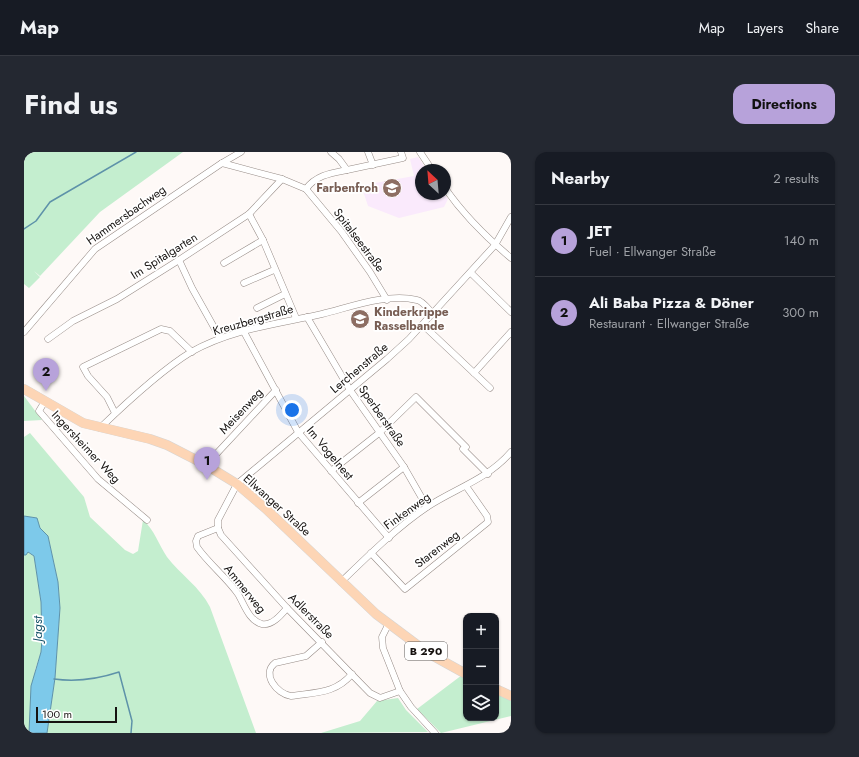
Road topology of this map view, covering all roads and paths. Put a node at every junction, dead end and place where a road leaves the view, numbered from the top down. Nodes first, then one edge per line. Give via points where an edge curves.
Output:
1 (240, 152) edge
2 (331, 152) edge
3 (368, 152) edge
4 (401, 152) edge
5 (420, 152) edge
6 (222, 163) junction
7 (428, 164) edge
8 (373, 165) junction
9 (347, 170) junction
10 (282, 179) junction
11 (306, 189) junction
12 (451, 197) edge
13 (249, 214) junction
14 (511, 217) edge
15 (263, 240) junction
16 (495, 245) junction
17 (511, 258) edge
18 (179, 260) junction
19 (224, 263) dead end
20 (274, 270) junction
21 (471, 273) junction
22 (244, 283) dead end
23 (285, 294) junction
24 (387, 300) junction
25 (257, 308) dead end
26 (511, 312) edge
27 (433, 314) junction
28 (306, 317) junction
29 (296, 318) junction
30 (423, 325) junction
31 (24, 332) edge
32 (244, 332) junction
33 (511, 332) edge
34 (220, 338) junction
35 (48, 339) dead end
36 (192, 352) junction
37 (474, 373) junction
38 (24, 388) edge
39 (490, 388) dead end
40 (276, 390) junction
41 (350, 390) junction
42 (45, 401) junction
43 (115, 414) junction
44 (100, 428) junction
45 (298, 432) junction
46 (379, 433) junction
47 (511, 452) edge
48 (206, 465) junction
49 (404, 467) junction
50 (331, 471) junction
51 (488, 474) junction
52 (237, 484) junction
53 (466, 486) junction
54 (358, 503) junction
55 (427, 507) junction
56 (146, 520) dead end
57 (218, 528) junction
58 (389, 538) junction
59 (371, 553) junction
60 (341, 582) junction
61 (287, 608) junction
62 (388, 625) junction
63 (322, 642) junction
64 (463, 672) edge
65 (352, 674) junction
66 (499, 690) edge
67 (400, 691) junction
68 (511, 696) edge
69 (435, 733) edge

1 - 6 street, Hammersbachweg
2 - 9 street
3 - 8 street
4 - 8 street via 403,158
5 - 7 street
6 - 10 street, Spitalseestraße
6 - 31 street, Hammersbachweg via 95,249
8 - 9 street
9 - 11 street via 316,179
10 - 11 street, Spitalseestraße
10 - 13 street, Im Spitalgarten
11 - 24 street, Spitalseestraße via 370,272
12 - 16 street
13 - 15 street
13 - 18 street, Im Spitalgarten
14 - 16 street, Lerchenstraße
15 - 19 street
15 - 20 street
16 - 17 street
16 - 21 street, Lerchenstraße
18 - 34 street
18 - 35 street, Im Spitalgarten via 117,299 73,321
20 - 22 street
20 - 23 street
21 - 26 street
21 - 27 street, Lerchenstraße
23 - 25 street
23 - 29 street
24 - 27 street, Kreuzbergstraße via 419,300
24 - 28 street, Kreuzbergstraße
27 - 30 street, Lerchenstraße
28 - 29 street, Kreuzbergstraße
28 - 41 street, Sperberstraße
29 - 32 street, Kreuzbergstraße
30 - 37 street
30 - 41 street, Lerchenstraße
32 - 34 street, Kreuzbergstraße
32 - 40 street, Im Vogelnest
33 - 37 street
34 - 36 street, Kreuzbergstraße
36 - 43 street, Kreuzbergstraße via 175,363
36 - 43 street via 170,331 161,330 84,367 88,376 107,397
37 - 39 street
38 - 42 main road, Ellwanger Straße / B 290
40 - 45 street, Im Vogelnest
40 - 48 street, Meisenweg
41 - 45 street, Lerchenstraße
41 - 46 street, Sperberstraße
42 - 44 main road, Ellwanger Straße / B 290 via 83,423
42 - 56 street, Ingersheimer Weg via 39,411 47,422 98,479
43 - 44 street, Kreuzbergstraße
44 - 48 main road, Ellwanger Straße / B 290 via 150,439
45 - 50 street, Im Vogelnest
45 - 52 street, Lerchenstraße
46 - 49 street, Sperberstraße
46 - 50 street
46 - 51 street via 416,397 466,446 463,450
47 - 51 street, Finkenweg
48 - 52 main road, Ellwanger Straße / B 290
49 - 54 street
49 - 55 street, Sperberstraße
50 - 54 street, Im Vogelnest
51 - 53 street, Finkenweg
52 - 57 street, Lerchenstraße via 221,511
52 - 60 main road, Ellwanger Straße / B 290
53 - 55 street, Finkenweg
53 - 59 street, Starenweg via 487,516 488,522 405,589
54 - 58 street, Im Vogelnest
55 - 58 street, Finkenweg
57 - 61 street, Adlerstraße via 221,535
57 - 61 street, Ammerweg via 198,536 196,548 237,593 250,616 264,625 273,622
58 - 59 street, Finkenweg
59 - 60 street, Finkenweg
60 - 62 main road, Ellwanger Straße / B 290
61 - 63 street, Adlerstraße
62 - 64 main road, Ellwanger Straße / B 290 via 428,653
62 - 67 street via 382,637 383,648
63 - 65 street, Adlerstraße
63 - 65 street via 306,656 272,666 269,671 270,677 277,688 287,696 334,689 344,684
65 - 67 street, Adlerstraße via 370,693 380,698
66 - 68 main road
67 - 69 street

